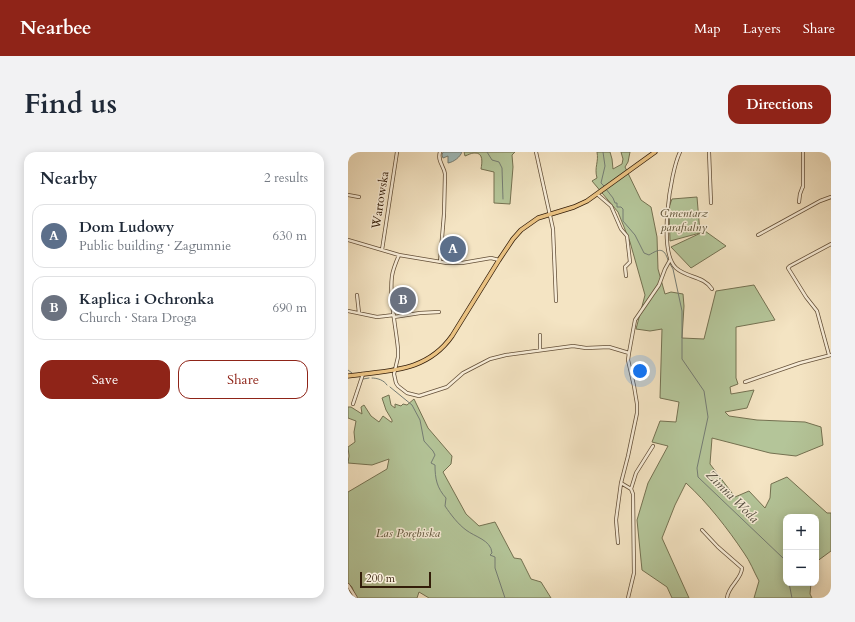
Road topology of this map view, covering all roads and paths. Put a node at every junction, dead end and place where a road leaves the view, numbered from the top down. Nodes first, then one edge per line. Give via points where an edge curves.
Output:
1 (397, 152) edge
2 (440, 152) edge
3 (536, 152) edge
4 (655, 152) edge
5 (680, 152) edge
6 (709, 152) edge
7 (803, 152) edge
8 (597, 194) junction
9 (348, 195) edge
10 (359, 197) dead end
11 (831, 197) edge
12 (799, 202) dead end
13 (711, 203) dead end
14 (550, 214) junction
15 (758, 235) dead end
16 (348, 240) edge
17 (831, 244) edge
18 (382, 251) junction
19 (399, 255) junction
20 (499, 260) junction
21 (671, 260) junction
22 (440, 262) junction
23 (626, 276) dead end
24 (712, 289) dead end
25 (357, 295) dead end
26 (556, 301) dead end
27 (348, 311) edge
28 (439, 312) dead end
29 (359, 313) junction
30 (394, 316) junction
31 (540, 335) dead end
32 (540, 350) junction
33 (629, 354) junction
34 (830, 355) edge
35 (394, 370) junction
36 (363, 374) junction
37 (348, 376) edge
38 (745, 382) dead end
39 (353, 404) dead end
40 (653, 446) dead end
41 (621, 483) junction
42 (631, 489) junction
43 (702, 530) dead end
44 (618, 543) dead end
45 (348, 585) edge
46 (356, 598) edge
47 (628, 598) edge
48 (727, 598) edge

1 - 18 street, Wartowska
2 - 22 street via 439,160 445,174
3 - 14 street
4 - 8 main road
5 - 21 street via 674,166 667,208 667,242
6 - 13 street
7 - 12 street via 803,186
8 - 14 main road via 578,206
8 - 23 street via 611,206 627,236 630,262 625,267
9 - 10 street
11 - 15 street
14 - 20 main road via 518,232
14 - 26 street via 554,242
16 - 18 street
17 - 34 street via 788,268 817,311
18 - 19 street
19 - 22 street
19 - 30 street via 392,277
20 - 22 street via 491,258 462,263
20 - 35 main road via 452,336 440,350 417,365
21 - 24 street via 680,271 705,282
21 - 33 street via 659,285 635,320
25 - 29 street
27 - 29 street
28 - 30 street
29 - 30 street via 377,317
30 - 35 street via 398,349
31 - 32 street
32 - 33 street via 604,346
32 - 35 street via 490,359 463,373 447,388 419,396 407,393 398,386
33 - 41 street via 628,363 637,413
34 - 38 street
35 - 36 main road
36 - 37 main road
36 - 39 street
40 - 42 street via 636,473
41 - 42 street
41 - 44 street via 616,520
42 - 47 street via 634,573
43 - 48 street via 742,568
45 - 46 street

